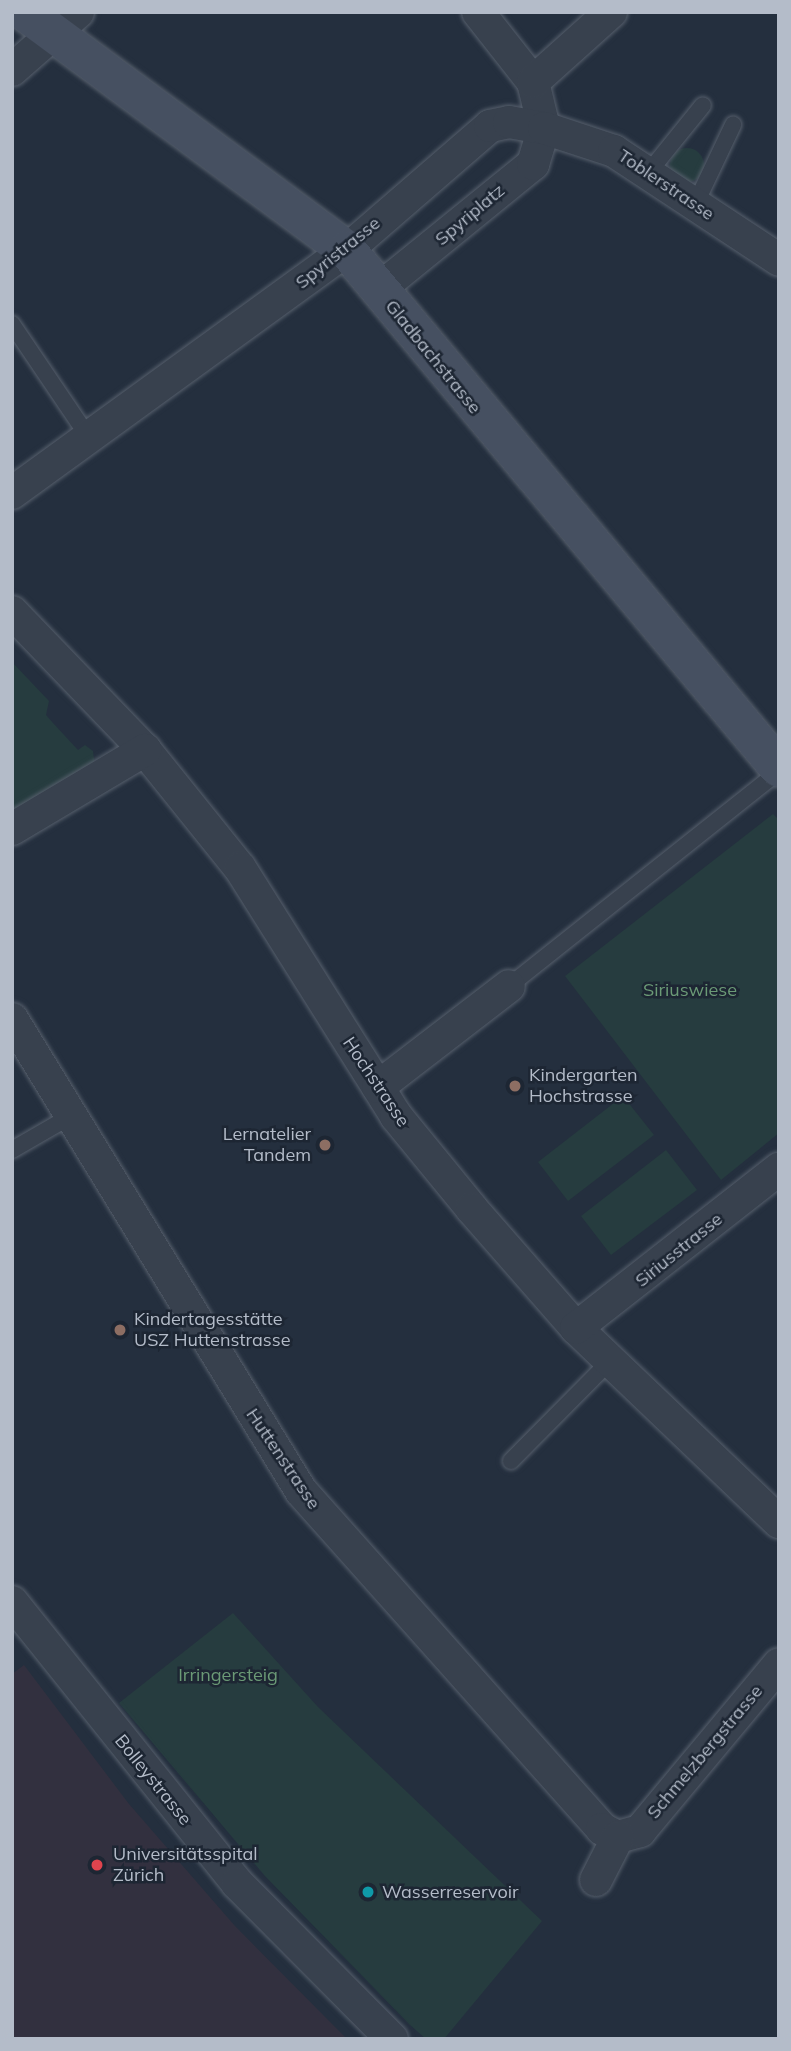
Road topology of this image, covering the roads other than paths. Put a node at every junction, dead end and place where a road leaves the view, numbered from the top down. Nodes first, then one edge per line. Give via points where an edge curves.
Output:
1 (478, 12) edge
2 (611, 12) edge
3 (52, 19) edge
4 (12, 70) edge
5 (533, 82) junction
6 (703, 105) dead end
7 (733, 125) dead end
8 (544, 128) junction
9 (648, 173) junction
10 (695, 205) junction
11 (347, 250) junction
12 (779, 260) edge
13 (378, 290) junction
14 (12, 324) edge
15 (90, 439) junction
16 (12, 493) edge
17 (12, 612) edge
18 (145, 750) junction
19 (779, 770) edge
20 (12, 830) edge
21 (509, 986) joint
22 (12, 1019) edge
23 (378, 1087) junction
24 (71, 1116) junction
25 (12, 1150) edge
26 (779, 1169) edge
27 (576, 1328) junction
28 (610, 1362) junction
29 (512, 1461) dead end
30 (779, 1522) edge
31 (12, 1602) edge
32 (779, 1664) edge
33 (623, 1836) junction
34 (596, 1880) dead end
35 (393, 2039) edge

1 - 5 street
2 - 5 street
3 - 4 street
3 - 11 street, Gladbachstrasse
5 - 8 street
6 - 9 lane
7 - 10 lane
8 - 9 street, Toblerstrasse via 614,150
8 - 11 street, Spyristrasse via 509,122 490,126
8 - 13 street, Spyriplatz via 533,164
9 - 10 street, Toblerstrasse
10 - 12 street, Toblerstrasse
11 - 13 street, Gladbachstrasse
11 - 15 street, Spyristrasse
13 - 19 street, Gladbachstrasse
14 - 15 lane
15 - 16 street, Spyristrasse
17 - 18 street, Hochstrasse
18 - 20 street
18 - 23 street, Hochstrasse via 240,867
19 - 21 lane
21 - 23 street
22 - 24 street, Huttenstrasse
23 - 27 street, Hochstrasse via 472,1209
24 - 25 lane
24 - 33 street, Huttenstrasse via 308,1500 593,1819
26 - 27 street, Siriusstrasse
27 - 28 street, Hochstrasse
28 - 29 lane
28 - 30 street, Hochstrasse
31 - 35 street, Bolleystrasse via 237,1883
32 - 33 street, Schmelzbergstrasse via 640,1830
33 - 34 street, Schmelzbergstrasse

